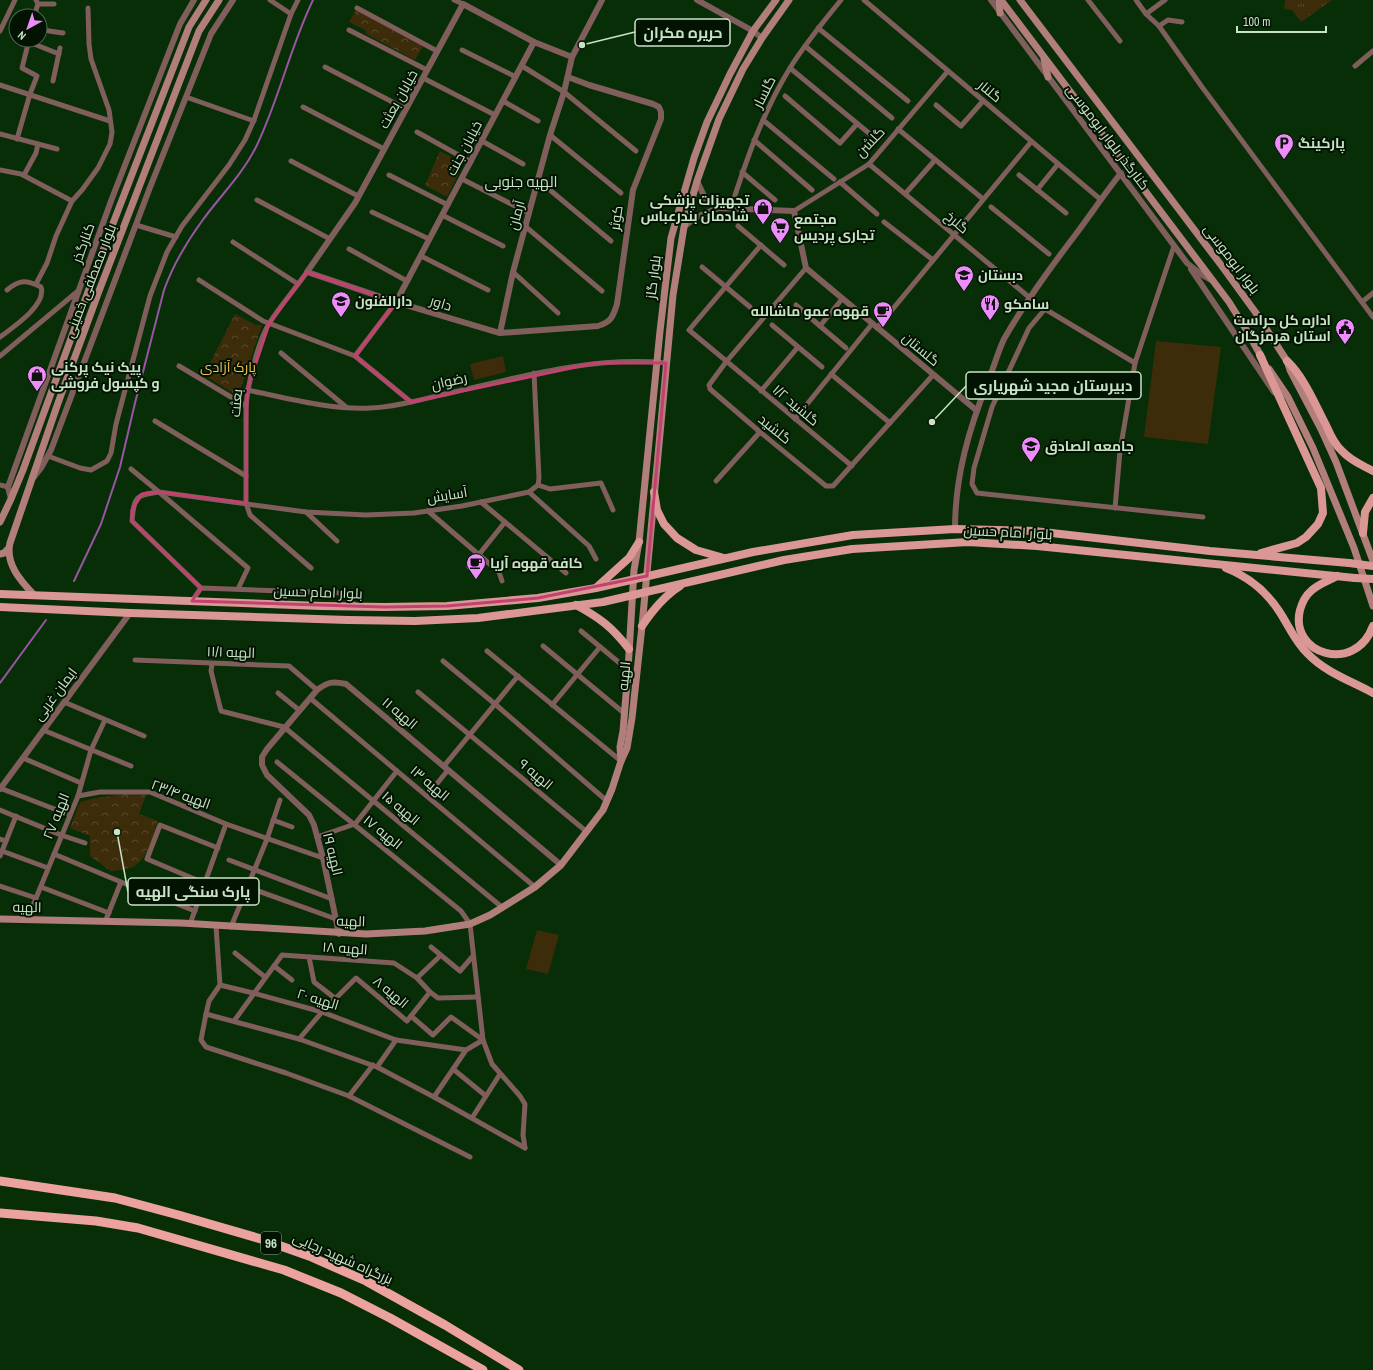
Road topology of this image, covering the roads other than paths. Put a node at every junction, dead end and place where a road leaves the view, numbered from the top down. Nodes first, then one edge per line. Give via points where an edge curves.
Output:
1 (14, 0) edge
2 (194, 0) edge
3 (206, 0) edge
4 (219, 0) edge
5 (233, 0) edge
6 (270, 0) edge
7 (298, 0) edge
8 (454, 0) edge
9 (602, 0) edge
10 (697, 0) edge
11 (776, 0) edge
12 (789, 0) edge
13 (841, 0) edge
14 (864, 0) edge
15 (990, 0) edge
16 (1000, 0) edge
17 (1020, 0) edge
18 (1088, 0) edge
19 (1136, 0) edge
20 (1165, 0) edge
21 (37, 2) edge
22 (54, 4) dead end
23 (463, 4) junction
24 (88, 8) dead end
25 (357, 8) dead end
26 (1000, 13) junction
27 (291, 14) junction
28 (1146, 14) junction
29 (1182, 22) dead end
30 (1159, 26) junction
31 (818, 28) junction
32 (350, 30) dead end
33 (0, 31) edge
34 (48, 31) edge
35 (753, 31) junction
36 (63, 33) dead end
37 (762, 38) junction
38 (1120, 41) dead end
39 (534, 42) junction
40 (805, 46) junction
41 (48, 47) edge
42 (27, 48) edge
43 (462, 50) dead end
44 (437, 51) junction
45 (1373, 51) edge
46 (572, 57) junction
47 (1044, 57) junction
48 (522, 66) junction
49 (1355, 66) dead end
50 (325, 67) dead end
51 (790, 68) junction
52 (427, 70) junction
53 (948, 71) junction
54 (516, 77) junction
55 (568, 77) junction
56 (1048, 77) junction
57 (423, 78) junction
58 (53, 82) dead end
59 (0, 85) edge
60 (564, 92) junction
61 (30, 94) junction
62 (785, 96) dead end
63 (186, 97) junction
64 (983, 101) junction
65 (503, 102) junction
66 (908, 102) dead end
67 (936, 105) dead end
68 (303, 107) dead end
69 (406, 109) junction
70 (496, 115) junction
71 (892, 118) dead end
72 (763, 120) junction
73 (110, 121) junction
74 (254, 121) junction
75 (538, 121) dead end
76 (857, 124) junction
77 (898, 129) junction
78 (417, 132) dead end
79 (0, 134) edge
80 (550, 135) junction
81 (17, 139) junction
82 (876, 139) dead end
83 (754, 140) junction
84 (482, 141) junction
85 (1031, 142) junction
86 (38, 144) junction
87 (57, 149) dead end
88 (384, 149) junction
89 (636, 151) dead end
90 (935, 160) junction
91 (291, 161) dead end
92 (471, 162) junction
93 (523, 164) dead end
94 (869, 164) junction
95 (1058, 164) junction
96 (0, 170) edge
97 (742, 172) junction
98 (1121, 173) junction
99 (388, 174) dead end
100 (1019, 175) dead end
101 (24, 176) junction
102 (462, 179) junction
103 (834, 179) dead end
104 (538, 180) junction
105 (697, 181) junction
106 (840, 182) junction
107 (812, 190) dead end
108 (1037, 190) junction
109 (621, 193) dead end
110 (905, 194) junction
111 (358, 196) junction
112 (983, 199) junction
113 (1100, 199) junction
114 (257, 200) dead end
115 (775, 200) dead end
116 (72, 201) junction
117 (448, 205) junction
118 (991, 207) dead end
119 (718, 208) junction
120 (731, 208) junction
121 (794, 211) junction
122 (372, 212) dead end
123 (529, 213) junction
124 (1066, 213) dead end
125 (877, 214) dead end
126 (442, 215) junction
127 (884, 222) dead end
128 (136, 225) junction
129 (738, 226) dead end
130 (526, 227) junction
131 (684, 227) junction
132 (953, 235) junction
133 (176, 237) junction
134 (330, 239) junction
135 (429, 240) junction
136 (611, 241) dead end
137 (233, 242) dead end
138 (761, 245) junction
139 (502, 246) dead end
140 (1174, 246) junction
141 (349, 249) dead end
142 (1049, 254) dead end
143 (421, 256) junction
144 (933, 260) junction
145 (1187, 263) junction
146 (784, 264) dead end
147 (702, 267) dead end
148 (806, 268) junction
149 (307, 272) junction
150 (514, 272) junction
151 (199, 280) dead end
152 (407, 281) junction
153 (1213, 281) junction
154 (36, 284) junction
155 (298, 284) junction
156 (725, 288) junction
157 (7, 290) dead end
158 (488, 290) dead end
159 (78, 291) junction
160 (602, 291) dead end
161 (1373, 293) edge
162 (1030, 298) junction
163 (842, 299) junction
164 (396, 302) junction
165 (1362, 302) junction
166 (796, 305) dead end
167 (750, 307) dead end
168 (558, 314) dead end
169 (1373, 317) edge
170 (269, 324) junction
171 (772, 325) dead end
172 (820, 326) junction
173 (875, 326) junction
174 (500, 333) junction
175 (0, 337) edge
176 (798, 347) junction
177 (846, 348) dead end
178 (281, 353) dead end
179 (1260, 355) junction
180 (0, 356) edge
181 (355, 356) junction
182 (656, 362) junction
183 (726, 362) junction
184 (1287, 362) junction
185 (666, 363) junction
186 (1135, 363) junction
187 (178, 366) dead end
188 (822, 367) dead end
189 (534, 373) junction
190 (831, 374) junction
191 (933, 375) junction
192 (247, 390) junction
193 (761, 391) junction
194 (411, 402) junction
195 (246, 406) junction
196 (347, 408) junction
197 (1284, 408) junction
198 (976, 410) junction
199 (795, 419) junction
200 (154, 421) dead end
201 (890, 423) junction
202 (760, 432) junction
203 (48, 456) junction
204 (852, 466) junction
205 (131, 469) dead end
206 (1373, 471) edge
207 (246, 476) junction
208 (32, 480) junction
209 (716, 481) dead end
210 (0, 485) edge
211 (538, 485) junction
212 (8, 487) junction
213 (159, 492) junction
214 (529, 492) junction
215 (654, 492) junction
216 (1373, 498) edge
217 (11, 499) junction
218 (481, 502) junction
219 (246, 503) junction
220 (1115, 508) junction
221 (612, 510) dead end
222 (428, 511) junction
223 (306, 512) junction
224 (1203, 517) dead end
225 (0, 522) edge
226 (505, 522) junction
227 (955, 529) junction
228 (1363, 533) junction
229 (337, 541) dead end
230 (639, 542) junction
231 (8, 549) junction
232 (0, 554) edge
233 (1256, 554) junction
234 (479, 555) junction
235 (725, 558) junction
236 (596, 559) dead end
237 (1373, 561) edge
238 (1210, 563) junction
239 (1373, 566) edge
240 (469, 567) dead end
241 (311, 568) dead end
242 (566, 573) dead end
243 (647, 576) junction
244 (1338, 576) junction
245 (1373, 579) edge
246 (634, 580) junction
247 (502, 581) dead end
248 (686, 582) junction
249 (201, 588) junction
250 (596, 588) junction
251 (238, 589) junction
252 (645, 592) junction
253 (0, 594) edge
254 (34, 595) junction
255 (633, 595) junction
256 (192, 601) junction
257 (576, 605) junction
258 (356, 606) junction
259 (1373, 606) edge
260 (0, 607) edge
261 (130, 613) junction
262 (642, 626) junction
263 (1373, 626) edge
264 (581, 631) dead end
265 (543, 646) dead end
266 (600, 647) junction
267 (629, 649) junction
268 (487, 651) dead end
269 (135, 660) dead end
270 (443, 661) dead end
271 (212, 664) junction
272 (628, 670) junction
273 (578, 674) junction
274 (518, 676) junction
275 (317, 690) junction
276 (418, 692) dead end
277 (278, 693) dead end
278 (1373, 693) edge
279 (310, 698) junction
280 (64, 702) junction
281 (495, 704) junction
282 (552, 704) junction
283 (299, 710) junction
284 (624, 713) junction
285 (105, 720) junction
286 (284, 727) junction
287 (43, 730) junction
288 (469, 735) junction
289 (144, 736) dead end
290 (91, 750) junction
291 (23, 758) junction
292 (621, 761) junction
293 (277, 762) dead end
294 (131, 766) dead end
295 (446, 768) junction
296 (396, 771) junction
297 (81, 782) junction
298 (0, 789) edge
299 (283, 792) joint
300 (78, 796) junction
301 (427, 796) junction
302 (280, 800) dead end
303 (373, 800) junction
304 (607, 801) junction
305 (0, 810) edge
306 (70, 815) junction
307 (16, 816) junction
308 (273, 820) junction
309 (226, 824) junction
310 (355, 824) junction
311 (292, 827) dead end
312 (587, 832) junction
313 (61, 835) junction
314 (317, 837) junction
315 (0, 839) edge
316 (267, 839) junction
317 (6, 841) junction
318 (85, 843) dead end
319 (218, 848) junction
320 (2, 850) junction
321 (54, 854) junction
322 (0, 856) edge
323 (323, 858) junction
324 (229, 860) dead end
325 (561, 865) junction
326 (48, 868) junction
327 (254, 870) junction
328 (121, 882) junction
329 (204, 884) junction
330 (0, 886) edge
331 (40, 887) junction
332 (247, 887) junction
333 (535, 887) junction
334 (36, 898) junction
335 (242, 899) junction
336 (332, 899) junction
337 (503, 908) junction
338 (195, 911) junction
339 (109, 913) junction
340 (0, 919) edge
341 (336, 919) junction
342 (27, 920) junction
343 (105, 922) junction
344 (190, 924) junction
345 (470, 924) junction
346 (216, 926) junction
347 (231, 927) junction
348 (339, 934) junction
349 (432, 947) dead end
350 (235, 953) dead end
351 (440, 956) junction
352 (473, 956) junction
353 (309, 957) junction
354 (274, 966) junction
355 (265, 977) junction
356 (417, 978) junction
357 (292, 980) dead end
358 (220, 986) junction
359 (430, 992) junction
360 (253, 993) junction
361 (478, 997) junction
362 (336, 998) junction
363 (322, 1012) junction
364 (206, 1014) junction
365 (410, 1016) junction
366 (234, 1021) junction
367 (299, 1039) junction
368 (396, 1040) junction
369 (483, 1040) junction
370 (466, 1050) junction
371 (375, 1066) junction
372 (453, 1069) junction
373 (500, 1074) junction
374 (348, 1096) junction
375 (486, 1096) junction
376 (434, 1097) junction
377 (472, 1118) junction
378 (470, 1157) dead end
379 (0, 1181) edge
380 (0, 1213) edge
381 (483, 1370) edge
382 (519, 1370) edge

1 - 33 street
2 - 159 street, کنارگذر via 180,24
3 - 217 main road, بلوار مصطفی خمینی via 189,27
4 - 208 main road, بلوار مصطفی خمینی via 199,31 99,291
5 - 63 street via 211,34
6 - 27 street
7 - 27 street
8 - 23 street
9 - 46 street, آرمان
10 - 35 street
11 - 35 main road, بلوار گاز
12 - 37 main road, بلوار گاز
13 - 31 street, گلسار
14 - 53 street, گلنار
15 - 26 street, کنارگذر بلوار ابوموسی
16 - 26 main road
16 - 47 main road, بلوار ابوموسی
17 - 184 main road, بلوار ابوموسی via 1221,265
18 - 38 street
19 - 28 street
20 - 28 street
21 - 22 street
23 - 39 street
23 - 44 street, خیابان بعثت
24 - 73 street via 91,59 109,110
25 - 44 street
26 - 56 street, کنارگذر بلوار ابوموسی
27 - 74 street
28 - 30 street
29 - 30 street via 1168,20
30 - 165 street
31 - 40 street, گلسار
31 - 66 street
32 - 52 street
34 - 36 street
35 - 37 street
35 - 182 main road, بلوار گاز via 707,122 682,198 671,238
37 - 105 main road, بلوار گاز via 718,119
39 - 46 street
39 - 48 street, خیابان جنت
40 - 51 street, گلسار
40 - 71 street
41 - 58 street via 59,51
42 - 61 street via 22,68 37,76
43 - 54 street
44 - 52 street, خیابان بعثت
45 - 49 street
46 - 55 street, آرمان
47 - 56 main road
47 - 153 main road, بلوار ابوموسی
48 - 54 street, خیابان جنت
48 - 60 street
50 - 69 street
51 - 72 street, گلسار
51 - 76 street
52 - 57 street, خیابان بعثت
53 - 64 street, گلنار
53 - 77 street, گلشن
54 - 65 street, خیابان جنت
55 - 60 street, آرمان
55 - 174 street, کوثر via 653,104 661,112 661,119 632,190 617,304 613,317 598,326
56 - 98 street, کنارگذر بلوار ابوموسی
57 - 69 street, خیابان بعثت
57 - 70 street
59 - 61 street
60 - 80 street, آرمان
60 - 89 street
61 - 73 street
61 - 81 street
62 - 76 street via 840,143
63 - 74 street
63 - 128 street
64 - 67 street via 961,126
64 - 85 street, گلنار
65 - 70 street, خیابان جنت
65 - 75 street
68 - 88 street
69 - 88 street, خیابان بعثت
70 - 84 street, خیابان جنت
72 - 83 street, گلسار
72 - 103 street
73 - 116 street via 110,144 98,168
74 - 133 street via 230,165
76 - 82 street
77 - 90 street
77 - 94 street, گلشن
78 - 92 street
79 - 81 street
80 - 104 street, آرمان
80 - 109 street
81 - 86 street
83 - 97 street, گلسار
83 - 107 street
84 - 92 street, خیابان جنت
84 - 93 street
85 - 95 street, گلنار
85 - 112 street
86 - 87 street
86 - 101 street
88 - 111 street, خیابان بعثت
90 - 110 street
90 - 112 street
91 - 111 street
92 - 102 street, خیابان جنت
94 - 106 street, گلشن
94 - 110 street, گلرخ
95 - 108 street
95 - 113 street, گلنار
96 - 101 street
97 - 115 street
97 - 120 street, گلسار
98 - 113 street
98 - 140 street, کنارگذر بلوار ابوموسی
99 - 117 street
100 - 108 street
101 - 116 street
102 - 117 street, خیابان جنت
102 - 123 street
104 - 123 street, آرمان
104 - 136 street
105 - 119 street via 706,198
105 - 131 main road, بلوار گاز
106 - 121 street, گلشن
106 - 125 street
108 - 124 street
110 - 132 street, گلرخ
111 - 134 street, خیابان بعثت
112 - 132 street
113 - 162 street
114 - 134 street
116 - 154 street
117 - 126 street, خیابان جنت
118 - 142 street
119 - 120 street
119 - 131 street via 692,219
120 - 121 street
121 - 148 street
122 - 135 street
123 - 130 street, آرمان
126 - 135 street, خیابان جنت
126 - 139 street
127 - 144 street
128 - 133 street
128 - 203 street
129 - 138 street
130 - 150 street, آرمان
130 - 160 street
131 - 185 main road, بلوار گاز
132 - 144 street
132 - 162 street, گلرخ
133 - 203 street via 167,252 150,296 107,461 91,470
134 - 149 street, خیابان بعثت
135 - 143 street, خیابان جنت
137 - 155 street
138 - 146 street
138 - 156 street
140 - 145 street, کنارگذر بلوار ابوموسی
140 - 186 street
141 - 152 street
143 - 152 street, خیابان جنت
143 - 158 street
144 - 173 street
145 - 153 street, کنارگذر بلوار ابوموسی
145 - 197 street
147 - 156 street
148 - 163 street, گلستان
148 - 183 street, گلشید
149 - 155 street, بعثت
149 - 164 street, داور
150 - 168 street
150 - 174 street, آرمان
151 - 170 street
152 - 164 street, خیابان جنت
153 - 179 main road, بلوار ابوموسی
154 - 157 street via 19,282
154 - 175 street via 41,287 40,300 17,324
155 - 170 street, بعثت
156 - 167 street
156 - 183 street, گلشید ۱/۲ via 689,330
159 - 180 street
159 - 212 street, کنارگذر
161 - 165 street
162 - 198 street via 1003,341
163 - 172 street
163 - 173 street, گلستان
164 - 174 street, داور
164 - 181 street
165 - 169 street
166 - 172 street
170 - 181 street
170 - 192 street, بعثت
171 - 176 street
172 - 177 street
173 - 190 street
173 - 191 street, گلستان
176 - 188 street
176 - 193 street
178 - 196 street
179 - 197 main road
179 - 259 main road, بلوار ابوموسی via 1288,397 1313,448 1354,548
181 - 194 street
182 - 185 street, رضوان
182 - 189 street, رضوان via 595,363
182 - 230 main road, بلوار گاز
183 - 193 street, گلشید ۱/۲
183 - 202 street, گلشید via 709,387
184 - 206 main road via 1306,388 1336,444 1350,458
184 - 228 main road, بلوار ابوموسی via 1321,429
185 - 215 main road, بلوار گاز
186 - 220 street via 1120,451
186 - 220 street via 1045,310 1029,328 992,407 974,468 972,484 977,493
187 - 195 street
189 - 194 street, رضوان
189 - 211 street
190 - 199 street
190 - 201 street
191 - 198 street, گلستان
191 - 201 street, گلشید
192 - 195 street, بعثت
192 - 196 street, رضوان via 319,405
193 - 199 street, گلشید ۱/۲
194 - 196 street, رضوان via 370,408
195 - 207 street, بعثت
197 - 233 main road via 1321,488 1323,513 1312,532 1297,543
198 - 227 street via 961,467 955,504
199 - 204 street, گلشید ۱/۲
200 - 207 street
201 - 204 street, گلشید
202 - 204 street, گلشید via 826,486 833,486
202 - 209 street
203 - 208 street
205 - 213 street
207 - 219 street, بعثت
208 - 231 main road, بلوار مصطفی خمینی
210 - 212 street
211 - 214 street, آسایش
211 - 221 street via 550,489 601,483
212 - 217 street
213 - 219 street, آسایش
213 - 249 street via 142,494 136,498 132,521
213 - 251 street via 248,568
214 - 218 street, آسایش
214 - 236 street via 589,546
215 - 235 main road via 657,510 664,524 677,538 696,550
215 - 243 main road, بلوار گاز
216 - 228 main road via 1365,512
217 - 225 main road, بلوار مصطفی خمینی
218 - 222 street, آسایش
218 - 226 street
219 - 223 street, آسایش
219 - 241 street via 250,515
220 - 224 street
222 - 223 street, آسایش via 366,515
222 - 234 street
223 - 229 street
226 - 234 street
226 - 242 street
227 - 233 main road, بلوار امام حسین via 1034,531
227 - 235 main road, بلوار امام حسین via 853,535
228 - 237 main road, بلوار ابوموسی
230 - 246 main road, بلوار گاز
230 - 250 main road via 629,558
231 - 232 main road
231 - 254 main road via 13,569
233 - 239 main road, بلوار امام حسین, bridge
234 - 240 street
234 - 247 street via 498,572
235 - 243 main road, بلوار امام حسین
238 - 244 main road, بلوار امام حسین
238 - 248 main road, بلوار امام حسین via 968,542 852,550 784,560
238 - 278 main road via 1242,575 1252,582 1270,598 1294,638 1309,656
243 - 246 main road, بلوار امام حسین
243 - 252 main road, بلوار گاز
244 - 245 main road, بلوار امام حسین, bridge
244 - 263 main road via 1309,592 1303,601 1298,618 1305,639 1324,652 1335,655 1347,653 1361,646
246 - 250 main road, بلوار امام حسین
246 - 255 main road, الهیه
248 - 252 main road, بلوار امام حسین
248 - 262 main road via 670,592
249 - 251 street
249 - 256 street
250 - 258 main road, بلوار امام حسین via 538,598 447,606
251 - 258 street via 341,593
252 - 255 main road, بلوار امام حسین
252 - 262 main road, الهیه
253 - 254 main road, بلوار امام حسین
254 - 256 main road, بلوار امام حسین
255 - 257 main road, بلوار امام حسین
255 - 267 main road, الهیه
256 - 258 main road, بلوار امام حسین
257 - 261 main road, بلوار امام حسین via 478,618 415,620
257 - 267 main road via 606,623
260 - 261 main road, بلوار امام حسین
261 - 280 street, ایمان غربی
262 - 292 main road, الهیه via 632,718 627,748
264 - 266 street
265 - 273 street
266 - 272 street
266 - 273 street
267 - 272 main road, الهیه
268 - 274 street
269 - 271 street, الهیه ۱۱/۱
270 - 281 street
271 - 275 street, الهیه ۱۱/۱ via 289,666
271 - 286 street via 211,671 222,710
272 - 284 main road, الهیه
273 - 282 street
273 - 284 street
274 - 281 street
274 - 282 street
275 - 279 street, الهیه ۱۱
275 - 295 street, الهیه ۱۱ via 327,683 346,684
276 - 288 street, الهیه ۹
277 - 283 street
279 - 283 street, الهیه ۱۱
279 - 296 street, الهیه ۱۳
280 - 285 street
280 - 287 street, ایمان غربی
281 - 288 street
281 - 304 street
282 - 292 street
283 - 286 street, الهیه ۱۱
284 - 292 main road, الهیه
285 - 289 street
285 - 290 street, الهیه ۲۷
286 - 299 street, الهیه ۱۱ via 262,757 262,765 267,775
286 - 303 street, الهیه ۱۵
287 - 290 street
287 - 291 street, ایمان غربی
288 - 295 street
288 - 312 street, الهیه ۹
290 - 294 street
290 - 297 street, الهیه ۲۷
291 - 297 street
291 - 298 street, ایمان غربی
292 - 304 main road, الهیه
293 - 310 street, الهیه ۱۷
295 - 301 street
295 - 325 street, الهیه ۱۱
296 - 301 street, الهیه ۱۳
296 - 303 street
297 - 300 street, الهیه ۲۷
298 - 306 street
299 - 314 street, الهیه ۱۹ via 309,815
300 - 306 street, الهیه ۲۷
300 - 309 street, الهیه ۲۳/۴ via 100,792 150,792
301 - 333 street, الهیه ۱۳
302 - 308 street
303 - 310 street
303 - 337 street, الهیه ۱۵
304 - 312 main road, الهیه
305 - 307 street
306 - 313 street, الهیه ۲۷
307 - 313 street
307 - 317 street
308 - 311 street
308 - 316 street
309 - 316 street, الهیه ۲۳/۴
309 - 319 street
310 - 314 street
310 - 345 street, الهیه ۱۷ via 461,911
312 - 325 main road, الهیه
313 - 318 street
313 - 321 street, الهیه ۲۷
314 - 323 street, الهیه ۱۹
315 - 317 street
316 - 323 street, الهیه ۲۳/۴
316 - 327 street
317 - 320 street
319 - 329 street
319 - 329 street via 160,825 147,859
320 - 322 street
320 - 326 street
321 - 326 street, الهیه ۲۷
321 - 328 street
323 - 336 street, الهیه ۱۹
324 - 327 street
325 - 333 main road, الهیه
326 - 331 street, الهیه ۲۷
327 - 332 street
327 - 336 street
328 - 338 street
328 - 339 street
329 - 335 street
329 - 338 street
330 - 334 street
331 - 334 street, الهیه ۲۷
331 - 339 street
332 - 335 street
332 - 341 street
333 - 337 main road, الهیه
334 - 342 street, الهیه ۲۷
335 - 347 street
336 - 341 street, الهیه ۱۹
337 - 345 main road, الهیه
338 - 344 street
339 - 343 street
340 - 342 main road, الهیه
341 - 348 street, الهیه ۱۹
342 - 343 main road, الهیه
343 - 344 main road, الهیه
344 - 346 main road, الهیه
345 - 348 main road, الهیه via 425,932
345 - 352 street
346 - 347 main road, الهیه
346 - 358 street
347 - 348 main road, الهیه
349 - 351 street
350 - 355 street
351 - 352 street via 460,971
351 - 356 street
352 - 361 street
353 - 354 street, الهیه ۱۸ via 282,956
353 - 356 street, الهیه ۱۸ via 394,963
353 - 362 street via 314,982
354 - 355 street, الهیه ۱۸
354 - 357 street
355 - 360 street, الهیه ۱۸
356 - 359 street, الهیه ۱۸
358 - 360 street, الهیه ۲۰
358 - 364 street via 210,1001
359 - 361 street via 438,998
359 - 365 street
360 - 363 street, الهیه ۲۰
360 - 366 street, الهیه ۱۸
361 - 369 street
362 - 363 street, الهیه ۸
362 - 365 street, الهیه ۸ via 356,978 406,1021
363 - 367 street, الهیه ۸
363 - 368 street, الهیه ۲۰
364 - 366 street
364 - 374 street via 201,1040 206,1047
365 - 369 street, الهیه ۸ via 433,1035 451,1017
366 - 367 street
367 - 371 street
368 - 370 street, الهیه ۲۰
368 - 371 street
369 - 370 street
369 - 373 street via 492,1064
370 - 372 street
371 - 374 street
371 - 376 street
372 - 375 street
372 - 376 street
373 - 375 street
373 - 377 street via 525,1104 525,1148
374 - 378 street
375 - 377 street
376 - 377 street
379 - 382 highway, بزرگراه شهید رجایی / 96 via 115,1198 233,1231 309,1256 366,1281 445,1324
380 - 381 highway, 96 via 96,1221 138,1228 284,1270 341,1293

